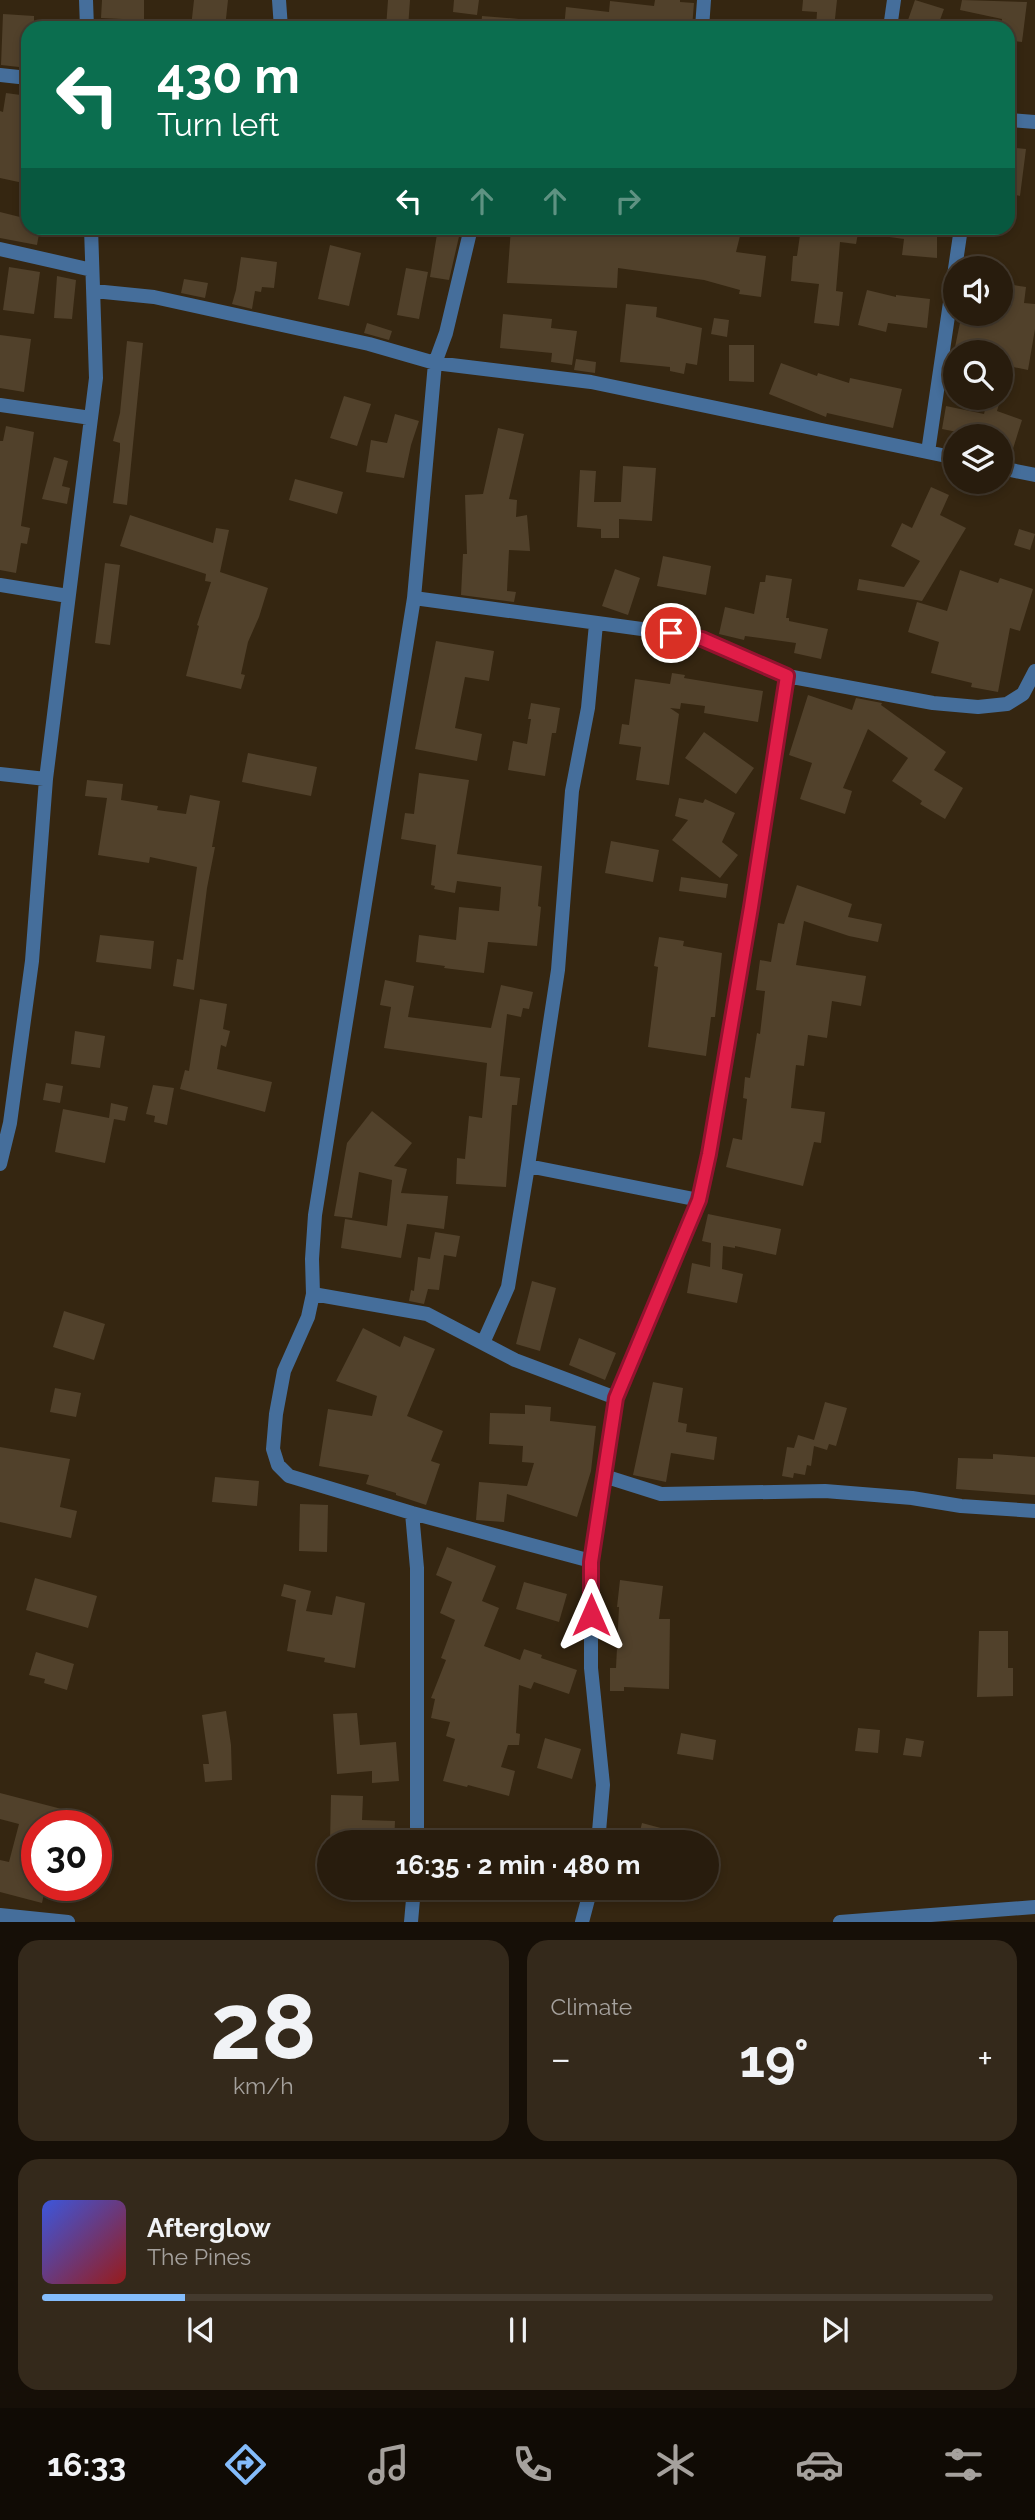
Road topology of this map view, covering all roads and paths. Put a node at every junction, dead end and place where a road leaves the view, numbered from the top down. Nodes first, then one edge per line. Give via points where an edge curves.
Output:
1 (86, 0) edge
2 (279, 0) edge
3 (704, 0) edge
4 (894, 0) edge
5 (87, 21) edge
6 (280, 21) edge
7 (702, 21) edge
8 (891, 21) edge
9 (0, 75) edge
10 (21, 77) edge
11 (1015, 121) edge
12 (1035, 122) edge
13 (92, 235) edge
14 (469, 235) edge
15 (960, 235) edge
16 (0, 249) edge
17 (92, 270) junction
18 (94, 291) junction
19 (435, 363) junction
20 (0, 405) edge
21 (90, 418) junction
22 (928, 453) junction
23 (943, 456) edge
24 (1013, 470) edge
25 (1035, 475) edge
26 (0, 585) edge
27 (68, 596) junction
28 (414, 598) junction
29 (596, 624) junction
30 (1035, 671) edge
31 (787, 676) junction
32 (0, 774) edge
33 (46, 779) junction
34 (0, 1164) edge
35 (528, 1166) junction
36 (699, 1200) junction
37 (313, 1294) junction
38 (483, 1343) junction
39 (616, 1398) junction
40 (604, 1476) junction
41 (1035, 1511) edge
42 (412, 1513) junction
43 (591, 1562) junction
44 (417, 1830) edge
45 (599, 1830) edge
46 (413, 1900) edge
47 (588, 1900) edge
48 (1035, 1907) edge
49 (0, 1915) edge
50 (68, 1922) edge
51 (411, 1922) edge
52 (582, 1922) edge
53 (840, 1922) edge

1 - 5 street
2 - 6 street
3 - 7 street
4 - 8 street
9 - 10 street
11 - 12 street
13 - 17 street
14 - 19 street
15 - 22 street
16 - 17 street
17 - 18 street
18 - 19 street via 154,297
18 - 21 street via 96,378
19 - 22 street via 592,382
19 - 28 street
20 - 21 street
21 - 27 street
22 - 23 street
24 - 25 street
26 - 27 street
27 - 33 street
28 - 29 street
28 - 37 street via 315,1215
29 - 31 street via 702,639
29 - 35 street via 588,708 572,791 558,970
30 - 31 street via 1023,694 1007,704 978,707
31 - 36 street via 718,1108
32 - 33 street
33 - 34 street via 32,961
35 - 36 street
35 - 38 street via 508,1287
36 - 39 street
37 - 38 street via 427,1314
37 - 42 street via 284,1371 275,1414 278,1465 289,1476
38 - 39 street
39 - 40 street
40 - 41 street via 661,1494 825,1491
40 - 43 street
42 - 43 street
42 - 44 street via 417,1568
43 - 45 street via 592,1668 603,1785
46 - 51 street
47 - 52 street
48 - 53 street
49 - 50 street

